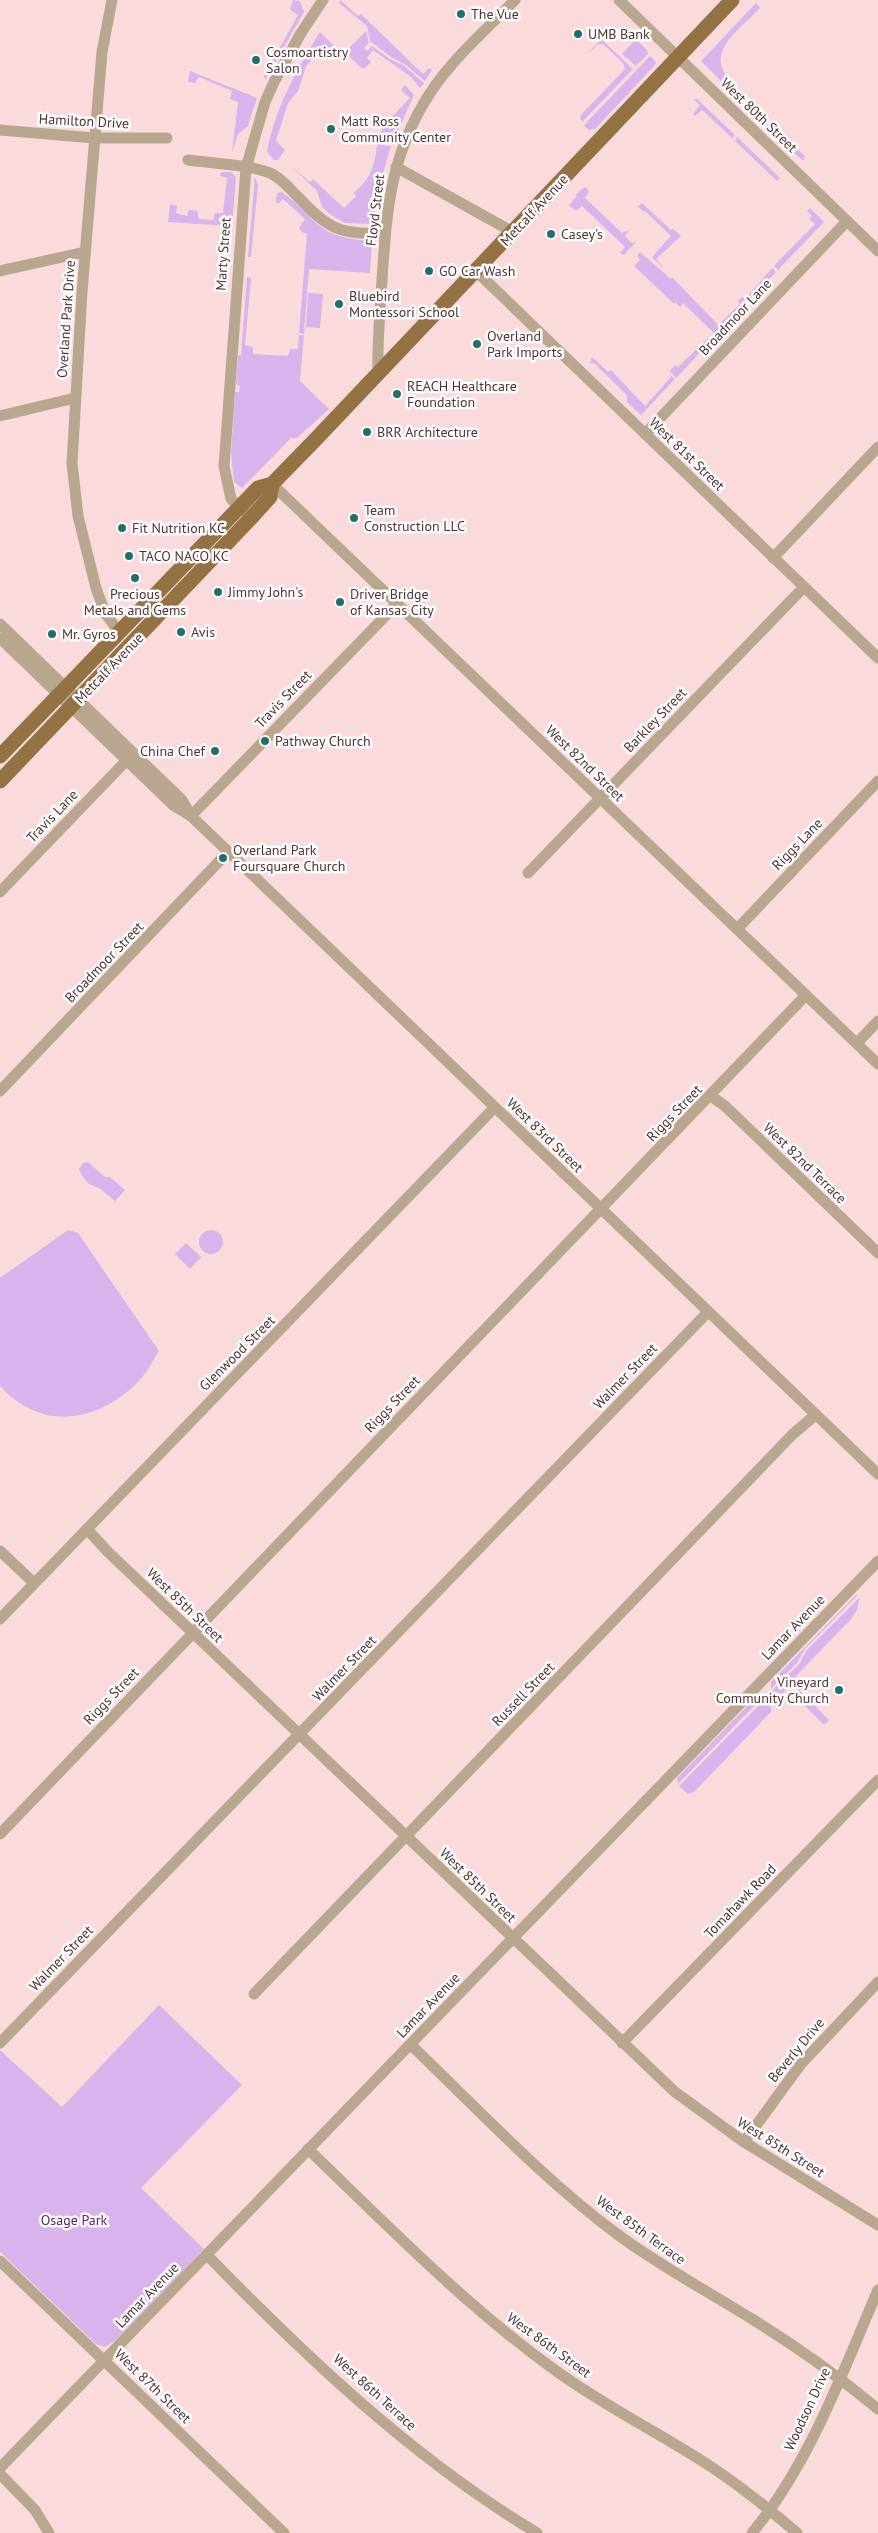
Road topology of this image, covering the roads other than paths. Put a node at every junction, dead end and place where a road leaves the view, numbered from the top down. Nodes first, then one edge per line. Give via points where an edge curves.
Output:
1 (112, 0) edge
2 (515, 0) edge
3 (619, 0) edge
4 (732, 0) edge
5 (316, 2) edge
6 (678, 57) junction
7 (0, 130) edge
8 (94, 138) junction
9 (167, 138) dead end
10 (188, 160) dead end
11 (396, 167) junction
12 (246, 168) junction
13 (847, 220) junction
14 (513, 232) junction
15 (385, 234) junction
16 (878, 251) edge
17 (85, 252) junction
18 (0, 271) edge
19 (476, 271) junction
20 (378, 375) junction
21 (75, 398) junction
22 (0, 416) edge
23 (645, 434) junction
24 (878, 447) edge
25 (272, 484) junction
26 (240, 507) junction
27 (251, 518) junction
28 (773, 558) junction
29 (804, 587) junction
30 (397, 604) junction
31 (0, 624) edge
32 (119, 632) junction
33 (0, 638) edge
34 (878, 658) edge
35 (63, 691) junction
36 (76, 703) junction
37 (0, 756) edge
38 (126, 761) junction
39 (0, 781) edge
40 (878, 781) edge
41 (601, 798) junction
42 (191, 816) junction
43 (228, 852) junction
44 (528, 873) dead end
45 (0, 892) edge
46 (737, 928) junction
47 (806, 995) junction
48 (878, 1021) edge
49 (857, 1043) junction
50 (878, 1064) edge
51 (0, 1091) edge
52 (711, 1096) junction
53 (495, 1107) junction
54 (601, 1210) junction
55 (878, 1253) edge
56 (708, 1312) junction
57 (815, 1415) junction
58 (878, 1474) edge
59 (87, 1529) junction
60 (0, 1551) edge
61 (878, 1561) edge
62 (34, 1582) junction
63 (0, 1619) edge
64 (193, 1633) junction
65 (299, 1733) junction
66 (878, 1780) edge
67 (0, 1834) edge
68 (406, 1836) junction
69 (513, 1939) junction
70 (878, 1982) edge
71 (254, 1994) dead end
72 (0, 2043) edge
73 (622, 2043) junction
74 (410, 2045) junction
75 (744, 2142) junction
76 (308, 2149) junction
77 (878, 2225) edge
78 (207, 2255) junction
79 (0, 2261) edge
80 (878, 2290) edge
81 (104, 2360) junction
82 (839, 2378) junction
83 (878, 2409) edge
84 (0, 2468) edge
85 (0, 2474) edge
86 (770, 2510) junction
87 (48, 2533) edge
88 (284, 2533) edge
89 (537, 2533) edge
90 (752, 2533) edge
91 (797, 2533) edge

1 - 8 street, Overland Park Drive via 102,52
2 - 11 street, Floyd Street via 438,83 409,131
3 - 6 street, West 80th Street
4 - 6 main road, Metcalf Avenue
5 - 12 street, Marty Street via 265,102
6 - 13 street, West 80th Street
6 - 14 main road, Metcalf Avenue
7 - 8 street, Hamilton Drive
8 - 9 street, Hamilton Drive
8 - 17 street, Overland Park Drive
10 - 12 street
11 - 14 street
11 - 15 street, Floyd Street
12 - 15 street via 271,174 316,216 335,229
12 - 26 street, Marty Street via 224,438 226,483 231,499
13 - 16 street, West 80th Street
13 - 23 street, Broadmoor Lane
14 - 19 main road, Metcalf Avenue
15 - 20 street, Floyd Street
17 - 18 street
17 - 21 street, Overland Park Drive
19 - 20 main road, Metcalf Avenue
19 - 23 street, West 81st Street
20 - 25 main road, Metcalf Avenue
21 - 22 street
21 - 32 street, Overland Park Drive via 72,462 78,516 100,601 105,614
23 - 28 street, West 81st Street
24 - 28 street
25 - 26 main road, Metcalf Avenue via 258,488
25 - 27 main road, Metcalf Avenue via 270,498
25 - 30 street, West 82nd Street
26 - 27 street, Marty Street
26 - 32 main road, Metcalf Avenue
27 - 36 main road, Metcalf Avenue
28 - 29 street, West 81st Street
29 - 34 street, West 81st Street
29 - 41 street, Barkley Street
30 - 41 street, West 82nd Street
30 - 42 street, Travis Street
31 - 35 street, West 83rd Street
32 - 35 main road, Metcalf Avenue
33 - 35 street, West 83rd Street
35 - 36 street, West 83rd Street
35 - 37 main road, Metcalf Avenue
36 - 38 street, West 83rd Street
36 - 39 main road, Metcalf Avenue
36 - 42 street, West 83rd Street via 182,800
38 - 42 street, West 83rd Street via 173,805
38 - 45 street, Travis Lane
40 - 46 street, Riggs Lane
41 - 44 street, Barkley Street
41 - 46 street, West 82nd Street
42 - 43 street, West 83rd Street
43 - 51 street, Broadmoor Street
43 - 53 street, West 83rd Street
46 - 47 street, West 82nd Street
47 - 49 street, West 82nd Street
47 - 52 street, Riggs Street
48 - 49 street
49 - 50 street, West 82nd Street
52 - 54 street, Riggs Street
52 - 55 street, West 82nd Terrace
53 - 54 street, West 83rd Street
53 - 59 street, Glenwood Street
54 - 56 street, West 83rd Street
54 - 64 street, Riggs Street
56 - 57 street, West 83rd Street
56 - 65 street, Walmer Street via 322,1714
57 - 58 street, West 83rd Street
57 - 68 street, Russell Street via 792,1435
59 - 62 street, Glenwood Street
59 - 64 street, West 85th Street
60 - 62 street
61 - 69 street, Lamar Avenue
62 - 63 street, Glenwood Street
64 - 65 street, West 85th Street
64 - 67 street, Riggs Street
65 - 68 street, West 85th Street
65 - 72 street, Walmer Street
66 - 73 street, Tomahawk Road
68 - 69 street, West 85th Street
68 - 71 street, Russell Street
69 - 73 street, West 85th Street
69 - 74 street, Lamar Avenue
70 - 75 street, Beverly Drive via 801,2064
73 - 75 street, West 85th Street via 675,2092
74 - 76 street, Lamar Avenue
74 - 82 street, West 85th Terrace via 542,2170 617,2234 770,2330
75 - 77 street, West 85th Street
76 - 78 street, Lamar Avenue
76 - 86 street, West 86th Street via 459,2294 508,2335 589,2393 713,2468
78 - 81 street, Lamar Avenue
78 - 89 street, West 86th Terrace via 325,2368 421,2452
79 - 81 street, West 87th Street
80 - 82 street, Woodson Drive
81 - 84 street, Lamar Avenue
81 - 88 street, West 87th Street
82 - 83 street, West 85th Terrace
82 - 86 street, Woodson Drive via 795,2469
85 - 87 street via 35,2510
86 - 90 street, Woodson Drive
86 - 91 street, West 86th Street

